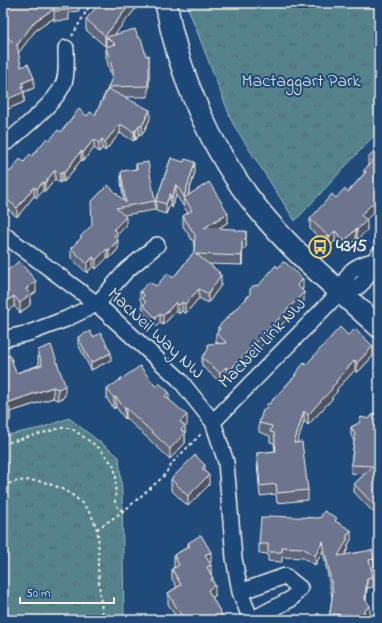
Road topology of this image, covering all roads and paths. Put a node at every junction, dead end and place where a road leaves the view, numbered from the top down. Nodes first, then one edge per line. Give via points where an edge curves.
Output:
1 (91, 3) edge
2 (166, 3) edge
3 (66, 48) joint
4 (3, 144) edge
5 (3, 234) edge
6 (157, 245) dead end
7 (376, 258) edge
8 (340, 292) junction
9 (97, 304) junction
10 (379, 327) edge
11 (3, 340) edge
12 (213, 422) junction
13 (3, 444) edge
14 (3, 486) edge
15 (125, 510) junction
16 (96, 529) junction
17 (240, 592) dead end
18 (104, 620) edge

1 - 3 path
2 - 8 street via 182,67 201,114 227,164 272,225
3 - 4 street via 62,89 45,108
5 - 9 street, MacNeil Way NW
6 - 9 street via 126,271
7 - 8 street via 366,279 358,287
8 - 10 street
8 - 12 street, MacNeil Link NW
9 - 11 street via 66,319
9 - 12 street, MacNeil Way NW via 179,379
12 - 15 path via 174,461 162,477
12 - 17 street, MacNeil Way NW via 226,462 234,558
13 - 15 path via 61,428 71,428 99,448 114,466 115,502 119,510
14 - 16 path via 31,480 66,490 86,507 94,519
15 - 16 path
16 - 18 path via 99,589

